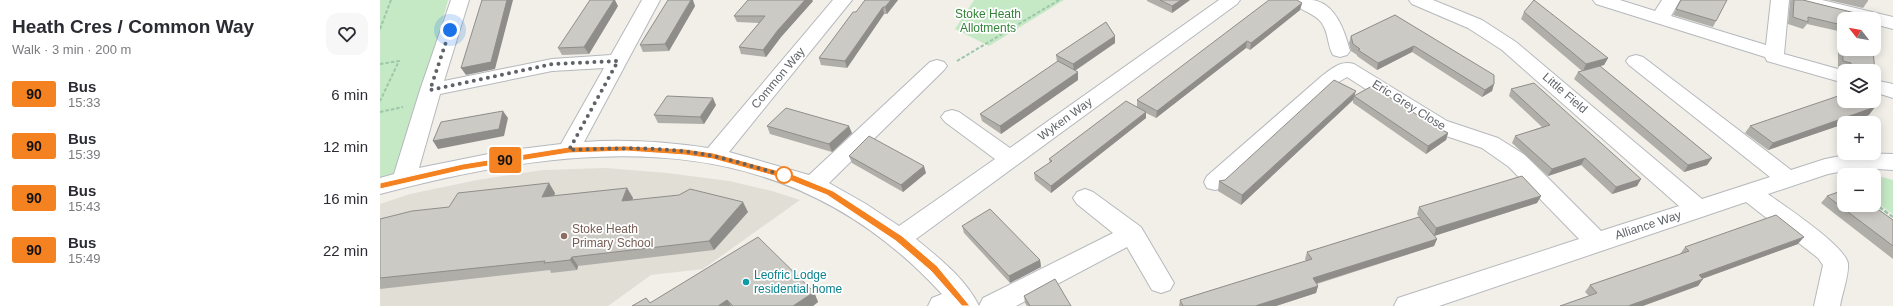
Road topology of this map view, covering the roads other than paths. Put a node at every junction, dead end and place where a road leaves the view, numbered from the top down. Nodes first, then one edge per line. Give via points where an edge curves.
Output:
1 (460, 0) edge
2 (651, 0) edge
3 (843, 0) edge
4 (1231, 0) edge
5 (1299, 0) edge
6 (1418, 0) edge
7 (1602, 0) edge
8 (1671, 0) edge
9 (1780, 0) edge
10 (1800, 0) edge
11 (1660, 19) junction
12 (1893, 24) edge
13 (1340, 51) dead end
14 (1774, 54) junction
15 (618, 61) junction
16 (1636, 61) dead end
17 (937, 66) road end
18 (1837, 75) edge
19 (1881, 88) edge
20 (430, 90) junction
21 (1893, 91) edge
22 (952, 117) dead end
23 (569, 150) junction
24 (713, 156) junction
25 (1011, 159) junction
26 (1893, 162) edge
27 (404, 179) junction
28 (1788, 179) junction
29 (1215, 182) dead end
30 (380, 186) edge
31 (811, 186) junction
32 (1749, 192) junction
33 (1085, 198) dead end
34 (1697, 208) junction
35 (1132, 234) junction
36 (899, 239) junction
37 (1597, 242) junction
38 (1161, 283) dead end
39 (956, 303) edge
40 (992, 306) edge
41 (1407, 306) edge
42 (1827, 306) edge

1 - 20 street
2 - 15 street
3 - 24 street, Common Way
4 - 25 street, Wyken Way
5 - 13 street via 1327,15 1337,36
6 - 34 street, Little Field via 1475,24 1509,46
7 - 11 street
8 - 11 street
9 - 14 street
10 - 12 street
11 - 14 street
14 - 18 street via 1774,57
15 - 20 street via 552,64
15 - 23 street
16 - 28 street
17 - 31 street
19 - 21 street
20 - 27 street
22 - 25 street
23 - 24 street via 626,149
23 - 27 street via 517,157
24 - 31 street via 791,177
25 - 36 street, Wyken Way
26 - 28 street, Alliance Way via 1849,161
27 - 30 street
28 - 32 street, Alliance Way
29 - 37 street, Eric Grey Close via 1330,79 1347,68 1439,126 1490,143 1508,154
31 - 36 street via 830,193
32 - 34 street, Alliance Way
32 - 42 street via 1827,251 1836,263
33 - 35 street
34 - 37 street, Alliance Way
35 - 38 street
35 - 40 street
36 - 39 street via 934,269
37 - 41 street, Alliance Way

